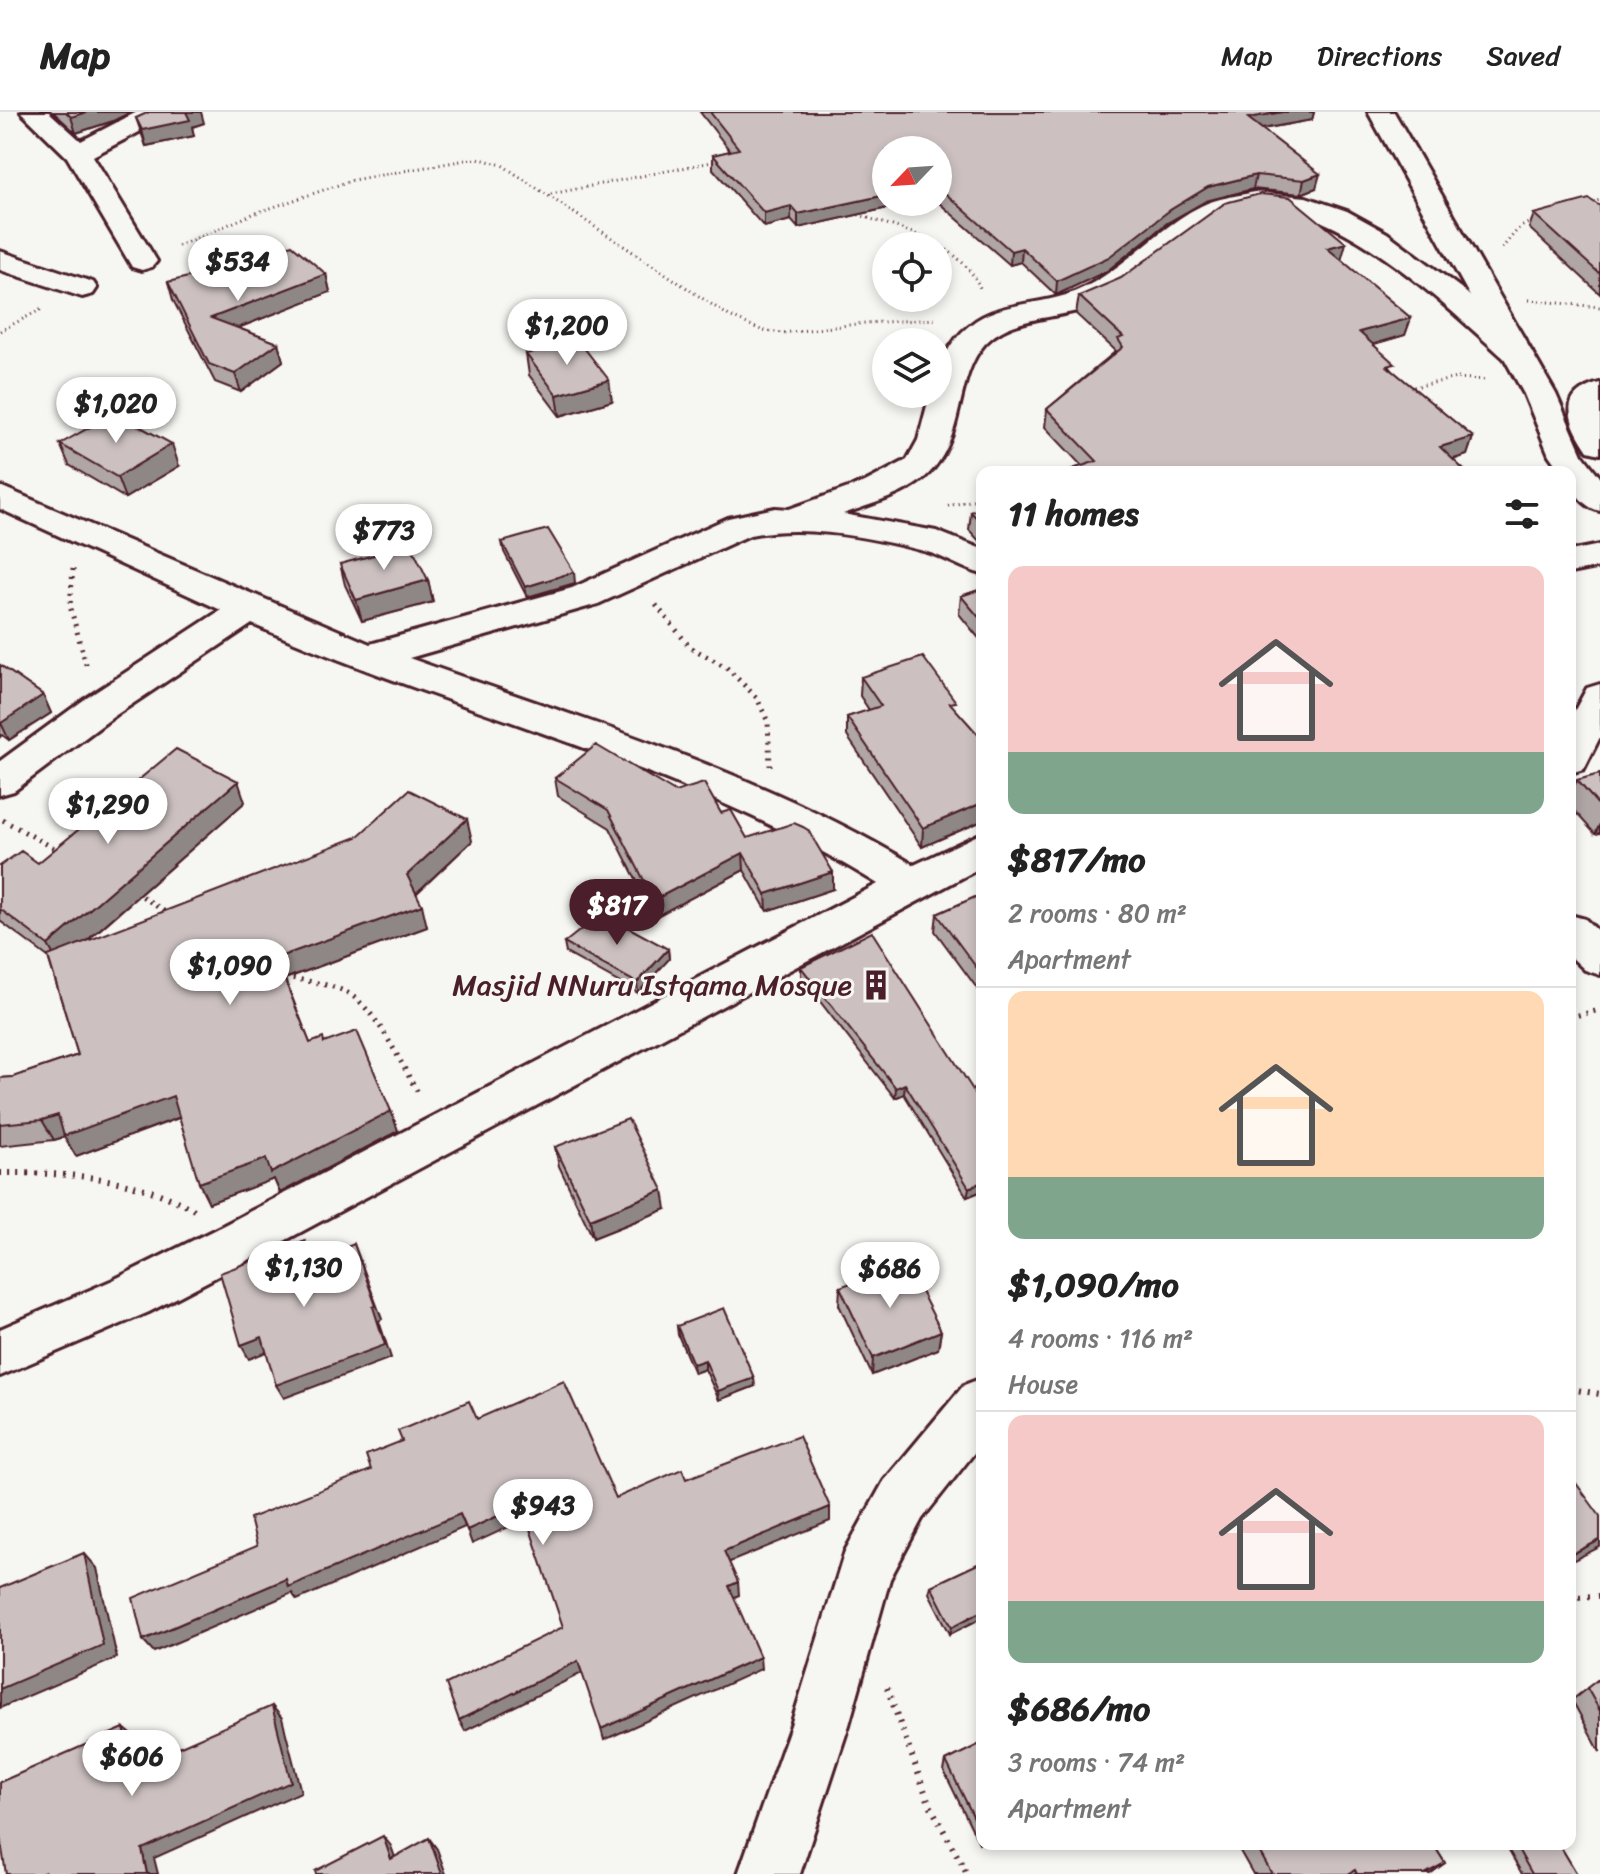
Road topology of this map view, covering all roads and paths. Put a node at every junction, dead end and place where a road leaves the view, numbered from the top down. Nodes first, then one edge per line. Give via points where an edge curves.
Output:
1 (34, 112) edge
2 (157, 112) edge
3 (1381, 112) edge
4 (78, 153) junction
5 (725, 159) edge
6 (551, 194) junction
7 (1600, 200) edge
8 (1581, 206) edge
9 (846, 208) edge
10 (1546, 215) edge
11 (0, 260) edge
12 (142, 261) joint
13 (82, 288) joint
14 (1487, 300) junction
15 (1600, 307) edge
16 (984, 325) junction
17 (0, 331) edge
18 (1516, 352) junction
19 (1402, 390) edge
20 (1600, 393) edge
21 (1540, 394) junction
22 (1600, 444) edge
23 (1574, 466) edge
24 (1576, 469) edge
25 (0, 496) edge
26 (1600, 501) edge
27 (795, 519) junction
28 (91, 537) junction
29 (1600, 556) edge
30 (976, 560) edge
31 (1576, 561) edge
32 (634, 575) junction
33 (248, 609) junction
34 (369, 657) junction
35 (1600, 697) edge
36 (99, 708) junction
37 (1576, 747) edge
38 (0, 781) edge
39 (766, 804) junction
40 (0, 818) edge
41 (976, 851) edge
42 (74, 858) edge
43 (915, 886) junction
44 (129, 888) edge
45 (173, 917) edge
46 (1576, 936) edge
47 (1600, 958) edge
48 (273, 974) edge
49 (1600, 1010) edge
50 (1576, 1016) edge
51 (443, 1132) junction
52 (0, 1173) edge
53 (241, 1240) junction
54 (0, 1353) edge
55 (1576, 1390) edge
56 (1600, 1394) edge
57 (976, 1409) edge
58 (1600, 1596) edge
59 (1576, 1597) edge
60 (886, 1682) dead end
61 (769, 1874) edge
62 (967, 1874) edge

1 - 4 street
2 - 4 street
3 - 14 street
4 - 12 street
5 - 6 path
6 - 12 path via 502,165 477,158 435,163 353,180 253,214
6 - 16 path via 729,316 761,330 783,333 887,321
7 - 8 path
9 - 16 path via 965,262 978,280
10 - 14 path via 1519,228 1480,269
11 - 13 street
13 - 17 path
14 - 15 path
14 - 18 street
16 - 18 street via 1086,298 1115,283 1212,211 1268,200 1347,221 1378,237
16 - 27 street via 956,365 921,466
18 - 21 street
19 - 21 path via 1457,378
20 - 22 street via 1588,400 1586,419
21 - 23 street
24 - 26 street
25 - 28 street
27 - 30 street via 936,542
27 - 32 street via 740,526
28 - 33 street
28 - 36 path via 76,558 68,583 71,613
29 - 31 street
32 - 34 street via 548,608
32 - 39 path via 678,635 726,667 757,698 771,746
33 - 34 street
33 - 36 street
34 - 39 street via 572,726
35 - 37 street
36 - 38 street
39 - 43 street via 870,856
40 - 42 path
41 - 43 street
43 - 51 street
44 - 45 path
46 - 47 street
48 - 51 path via 329,985 354,996
49 - 50 path
51 - 53 street
52 - 53 path via 97,1175 175,1197
53 - 54 street via 131,1296
55 - 56 path
57 - 61 street via 903,1500 865,1570
58 - 59 path
60 - 62 path via 929,1803

